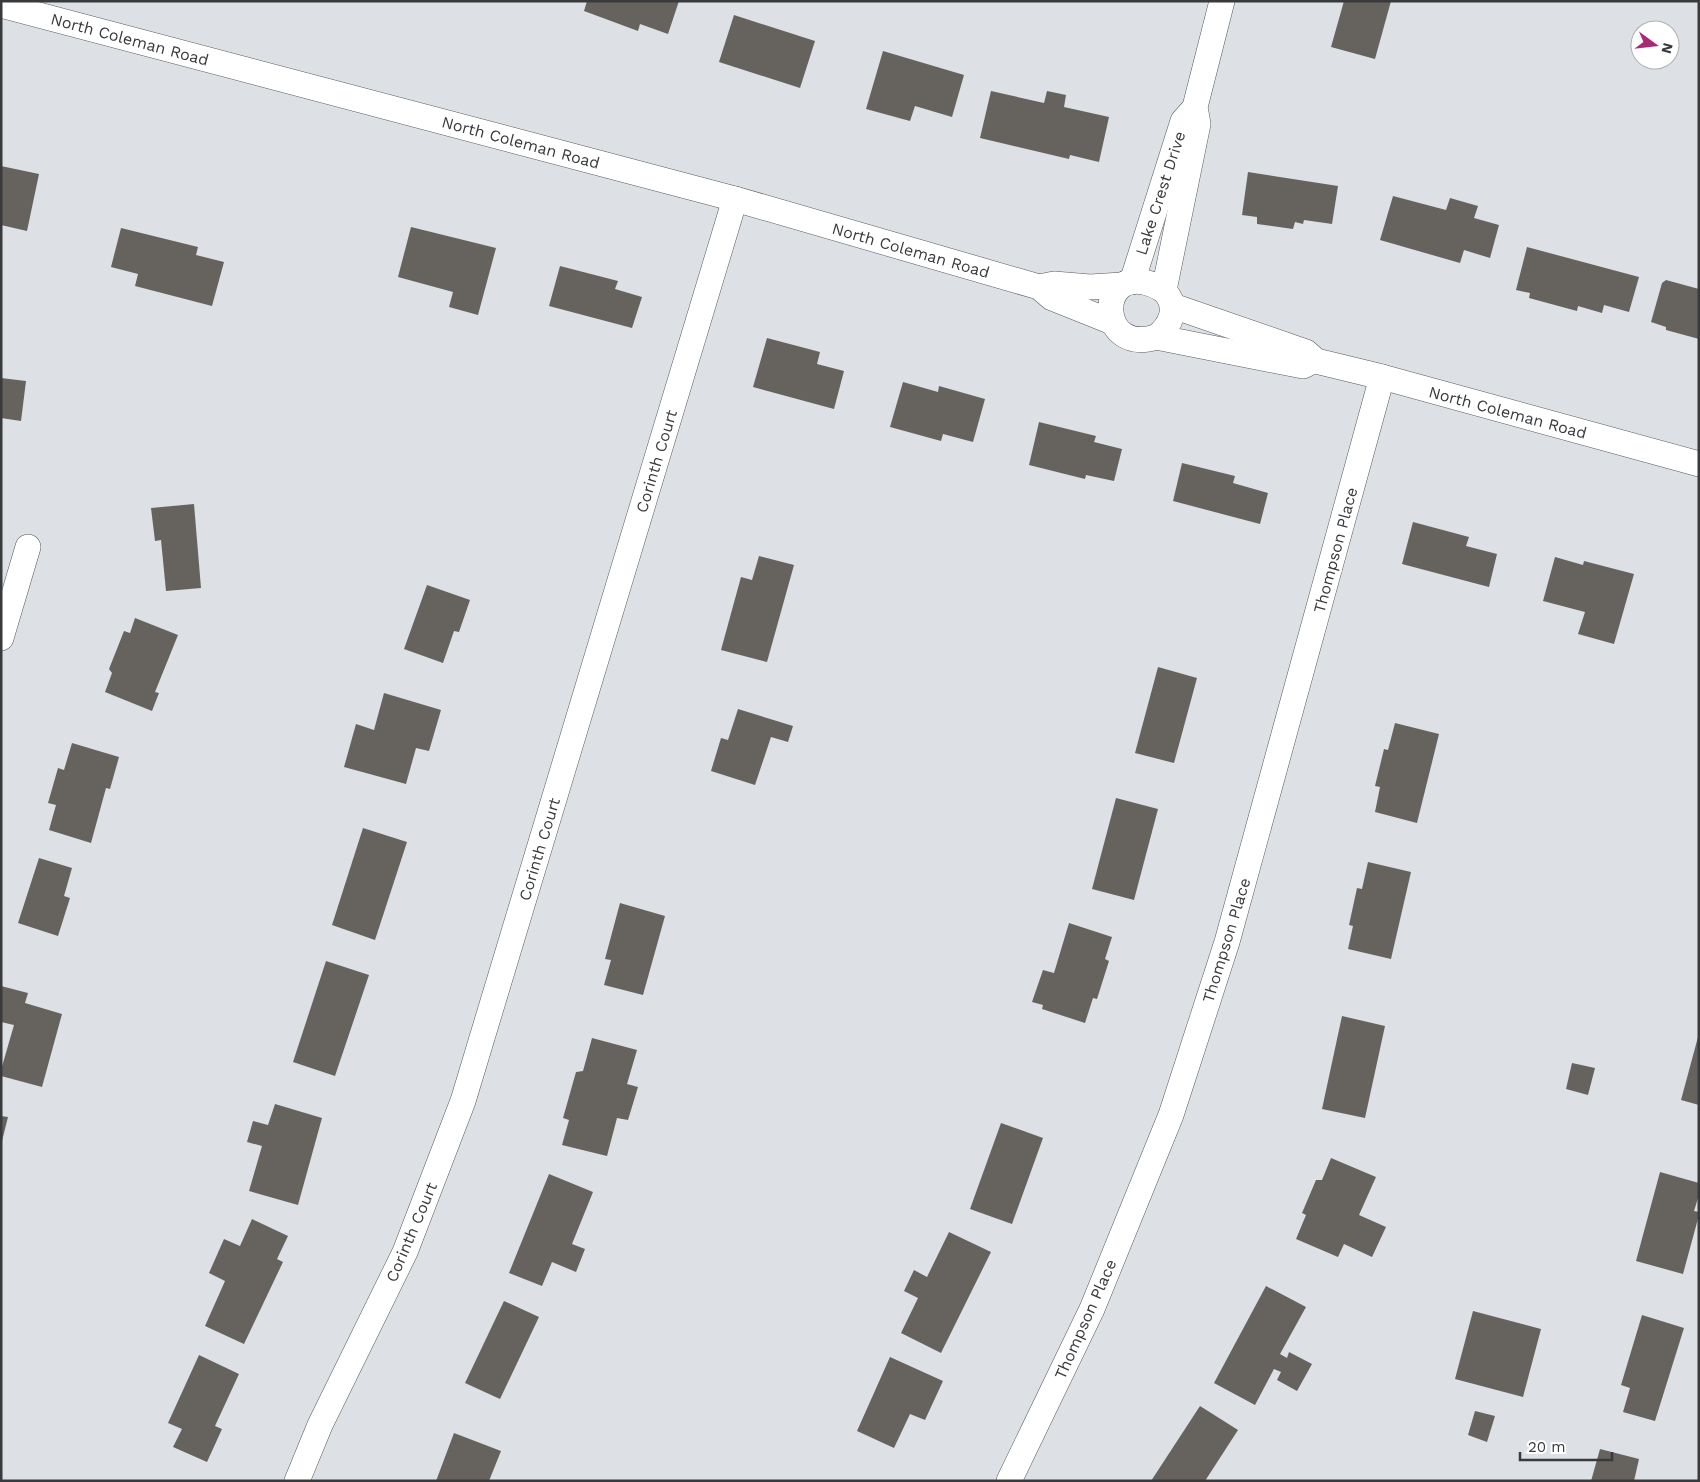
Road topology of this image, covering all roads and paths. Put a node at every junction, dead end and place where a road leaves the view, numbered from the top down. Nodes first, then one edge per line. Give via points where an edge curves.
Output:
1 (1222, 1) edge
2 (1, 6) edge
3 (1195, 108) junction
4 (735, 199) junction
5 (1127, 283) junction
6 (1039, 287) junction
7 (1168, 298) junction
8 (1112, 322) junction
9 (1156, 337) junction
10 (1316, 361) junction
11 (1382, 377) junction
12 (1699, 464) edge
13 (28, 547) dead end
14 (1, 638) edge
15 (297, 1481) edge
16 (1009, 1481) edge

1 - 3 street, Lake Crest Drive
2 - 4 street, North Coleman Road
3 - 5 street, Lake Crest Drive via 1183,121
3 - 7 street, Lake Crest Drive via 1198,124
4 - 6 street, North Coleman Road
4 - 15 street, Corinth Court via 463,1101 405,1252 320,1425
5 - 6 street, North Coleman Road
5 - 7 street via 1154,285
5 - 8 street via 1116,292 1111,303
6 - 8 street, North Coleman Road via 1052,298
7 - 9 street via 1170,320 1165,331
7 - 10 street, North Coleman Road via 1306,352
8 - 9 street via 1118,331 1130,338 1145,341
9 - 10 street, North Coleman Road via 1303,366
10 - 11 street, North Coleman Road
11 - 12 street, North Coleman Road
11 - 16 street, Thompson Place via 1227,942 1171,1115 1092,1309
13 - 14 street

